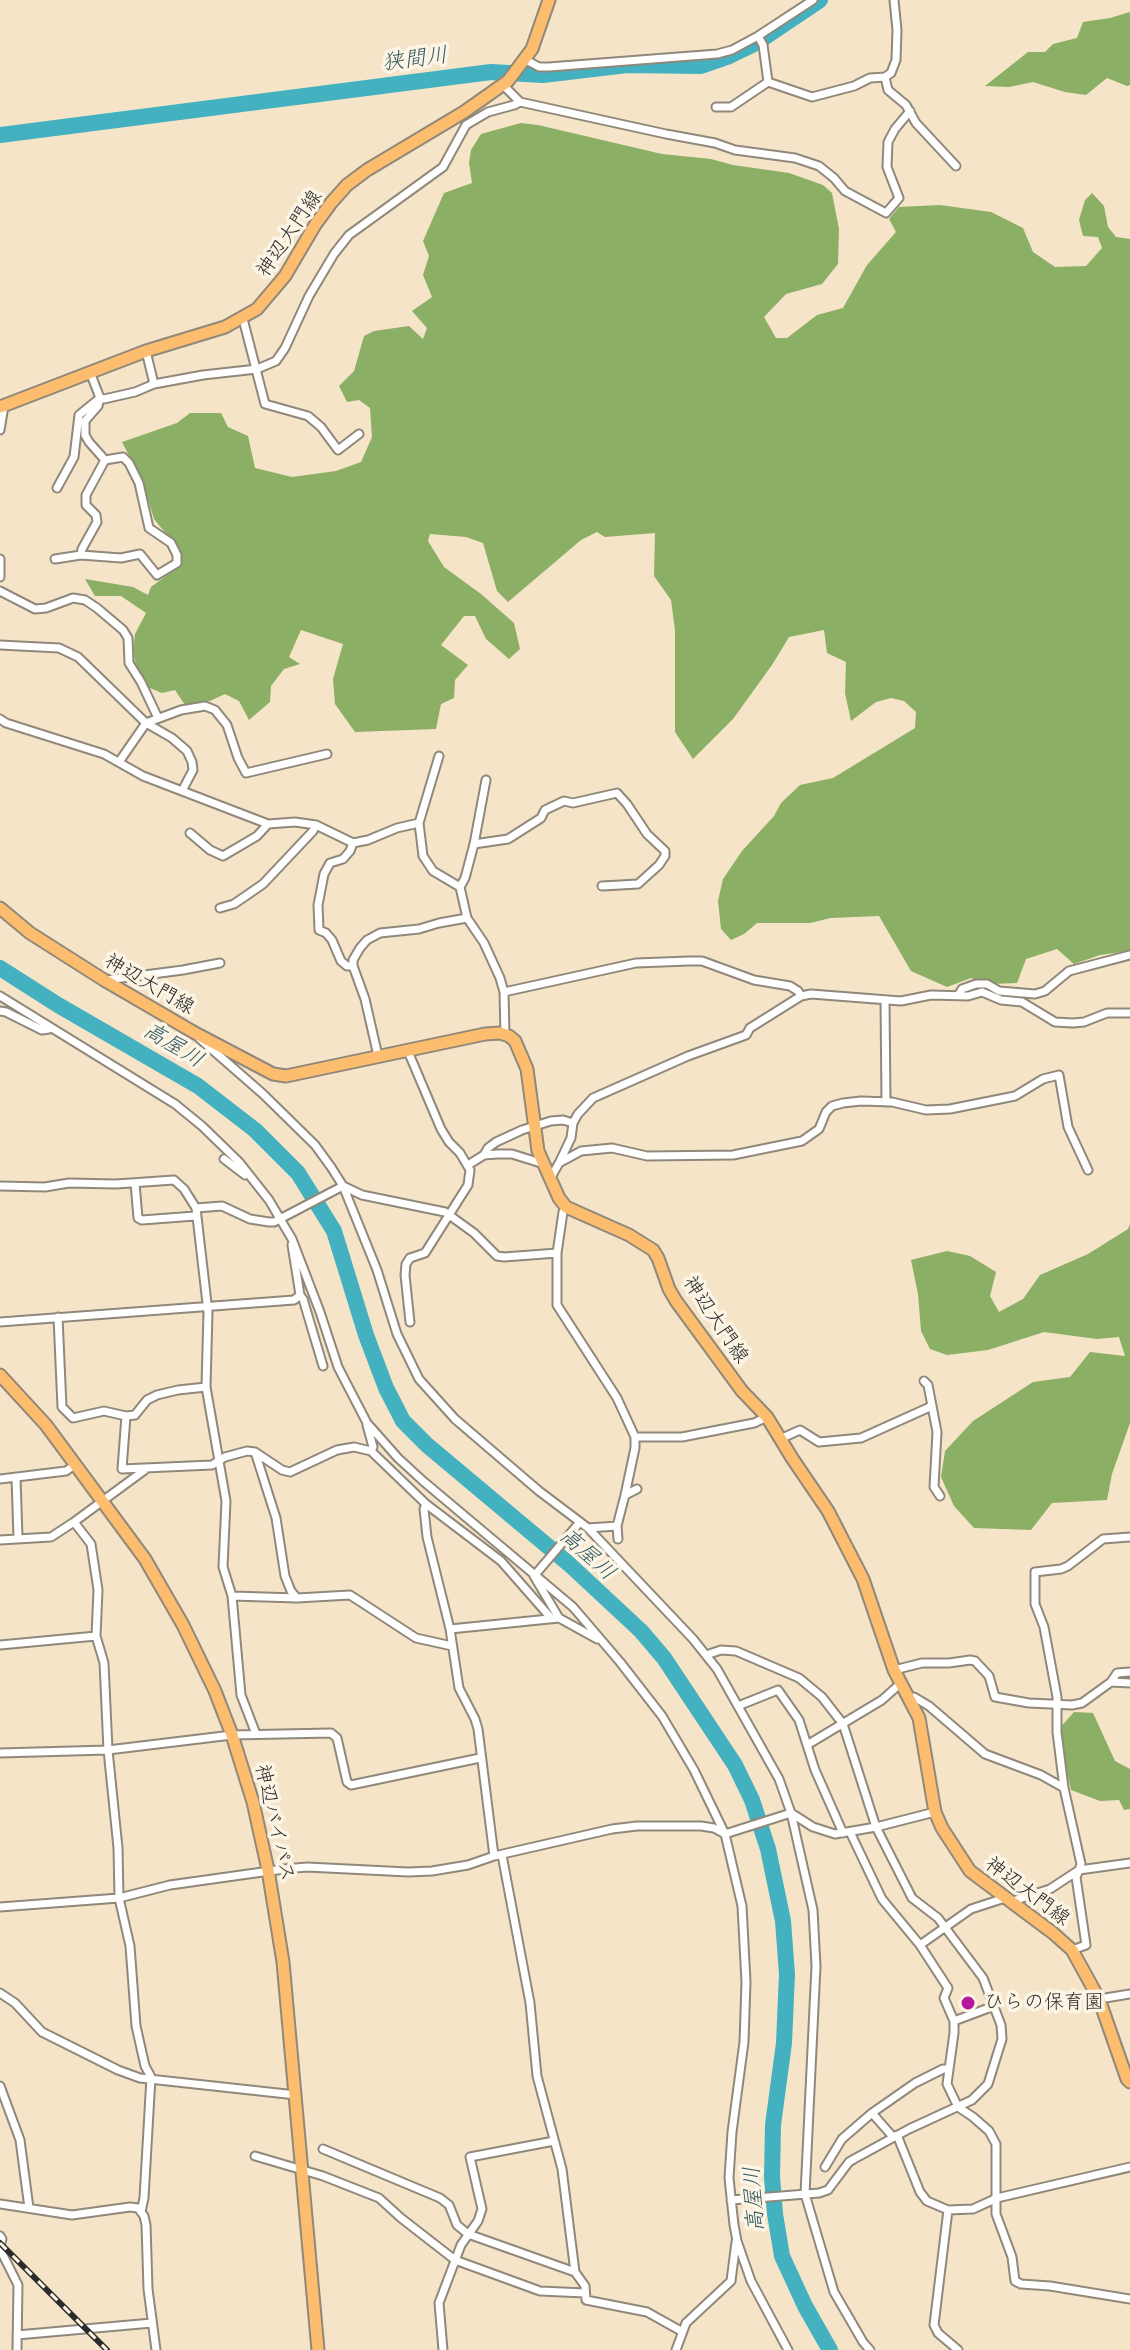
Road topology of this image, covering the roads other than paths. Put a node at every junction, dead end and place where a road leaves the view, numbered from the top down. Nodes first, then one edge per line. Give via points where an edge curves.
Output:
1 (549, 0) edge
2 (813, 0) edge
3 (894, 0) edge
4 (758, 36) junction
5 (524, 62) junction
6 (885, 77) junction
7 (768, 82) junction
8 (505, 83) junction
9 (520, 102) junction
10 (716, 107) dead end
11 (910, 111) junction
12 (956, 166) dead end
13 (243, 319) junction
14 (146, 351) junction
15 (257, 369) junction
16 (90, 372) junction
17 (154, 384) junction
18 (100, 398) junction
19 (2, 406) edge
20 (0, 430) edge
21 (359, 434) dead end
22 (105, 460) junction
23 (57, 488) dead end
24 (81, 555) junction
25 (0, 559) edge
26 (55, 559) dead end
27 (0, 577) edge
28 (0, 591) edge
29 (0, 645) edge
30 (158, 718) junction
31 (0, 719) edge
32 (146, 723) junction
33 (327, 754) dead end
34 (439, 756) dead end
35 (119, 762) junction
36 (486, 780) dead end
37 (182, 791) junction
38 (419, 823) junction
39 (268, 824) junction
40 (316, 825) junction
41 (190, 833) dead end
42 (353, 843) junction
43 (474, 844) junction
44 (602, 886) dead end
45 (460, 887) junction
46 (0, 908) edge
47 (220, 908) dead end
48 (467, 918) junction
49 (1130, 955) edge
50 (220, 963) dead end
51 (353, 966) junction
52 (104, 980) junction
53 (504, 992) junction
54 (959, 994) junction
55 (0, 996) edge
56 (801, 996) junction
57 (885, 1001) junction
58 (0, 1011) edge
59 (1130, 1013) edge
60 (50, 1029) junction
61 (195, 1033) junction
62 (505, 1035) junction
63 (407, 1049) junction
64 (378, 1056) junction
65 (886, 1102) junction
66 (573, 1123) junction
67 (534, 1127) junction
68 (484, 1155) junction
69 (224, 1159) dead end
70 (559, 1163) junction
71 (544, 1164) junction
72 (468, 1165) junction
73 (1088, 1170) dead end
74 (251, 1177) junction
75 (550, 1179) junction
76 (135, 1183) junction
77 (0, 1186) edge
78 (343, 1186) junction
79 (566, 1207) junction
80 (196, 1212) junction
81 (448, 1215) junction
82 (280, 1219) junction
83 (292, 1239) junction
84 (557, 1253) junction
85 (300, 1295) junction
86 (206, 1306) junction
87 (58, 1317) junction
88 (0, 1322) edge
89 (410, 1322) dead end
90 (323, 1366) dead end
91 (0, 1375) edge
92 (924, 1381) dead end
93 (206, 1387) junction
94 (932, 1406) junction
95 (126, 1416) junction
96 (767, 1417) junction
97 (367, 1423) junction
98 (635, 1437) junction
99 (780, 1439) junction
100 (371, 1451) junction
101 (255, 1452) junction
102 (219, 1461) junction
103 (76, 1464) junction
104 (148, 1468) junction
105 (16, 1478) junction
106 (0, 1479) edge
107 (637, 1489) dead end
108 (625, 1495) junction
109 (940, 1496) dead end
110 (102, 1501) junction
111 (426, 1504) junction
112 (74, 1522) junction
113 (582, 1525) junction
114 (617, 1526) junction
115 (18, 1537) junction
116 (1130, 1537) edge
117 (618, 1539) dead end
118 (0, 1540) edge
119 (535, 1575) junction
120 (232, 1596) junction
121 (297, 1598) junction
122 (555, 1618) junction
123 (450, 1629) junction
124 (96, 1636) junction
125 (603, 1641) junction
126 (0, 1645) edge
127 (452, 1646) junction
128 (706, 1655) junction
129 (894, 1670) junction
130 (1130, 1672) edge
131 (1111, 1682) junction
132 (901, 1683) junction
133 (1130, 1683) edge
134 (909, 1699) junction
135 (1056, 1704) junction
136 (738, 1706) junction
137 (843, 1724) junction
138 (256, 1734) junction
139 (232, 1735) junction
140 (807, 1745) junction
141 (108, 1750) junction
142 (0, 1753) edge
143 (480, 1758) junction
144 (1064, 1788) junction
145 (935, 1812) junction
146 (789, 1813) junction
147 (876, 1827) junction
148 (726, 1833) junction
149 (846, 1833) junction
150 (498, 1855) junction
151 (1130, 1863) edge
152 (268, 1870) junction
153 (1079, 1870) junction
154 (119, 1898) junction
155 (1008, 1900) junction
156 (0, 1907) edge
157 (945, 1928) junction
158 (920, 1945) junction
159 (1072, 1950) junction
160 (0, 1993) edge
161 (1130, 1994) edge
162 (1099, 1999) junction
163 (994, 2006) junction
164 (954, 2021) junction
165 (947, 2069) junction
166 (151, 2077) junction
167 (1130, 2082) edge
168 (0, 2086) edge
169 (296, 2095) junction
170 (958, 2107) junction
171 (872, 2113) junction
172 (895, 2136) junction
173 (554, 2141) junction
174 (323, 2149) dead end
175 (255, 2156) dead end
176 (825, 2167) dead end
177 (1130, 2167) edge
178 (303, 2171) junction
179 (803, 2194) junction
180 (997, 2198) junction
181 (732, 2200) junction
182 (0, 2204) edge
183 (29, 2208) junction
184 (948, 2210) junction
185 (141, 2212) junction
186 (468, 2234) junction
187 (0, 2236) edge
188 (737, 2241) junction
189 (0, 2248) edge
190 (455, 2260) junction
191 (575, 2272) junction
192 (585, 2293) junction
193 (1130, 2299) edge
194 (152, 2323) junction
195 (681, 2331) junction
196 (17, 2335) junction
197 (17, 2350) edge
198 (156, 2350) edge
199 (318, 2350) edge
200 (443, 2350) edge
201 (676, 2350) edge
202 (788, 2350) edge
203 (870, 2350) edge
204 (958, 2350) edge

1 - 5 main road, 神辺大門線
2 - 4 street
3 - 6 street via 896,60
4 - 5 street via 717,54 556,67
4 - 7 street
5 - 8 main road, 神辺大門線
6 - 7 street via 812,97
6 - 11 street via 888,90
7 - 10 street via 731,107
8 - 9 street
8 - 13 main road, 神辺大門線 via 347,185 270,296
9 - 11 street via 735,150 795,158 819,166 845,191 886,213 899,198 887,167 888,142
9 - 15 street via 466,125 443,167 349,235 309,296 281,356
11 - 12 street
13 - 14 main road, 神辺大門線
13 - 15 street
14 - 16 main road, 神辺大門線
14 - 17 street
15 - 17 street
15 - 21 street via 265,404 308,416 338,450
16 - 18 street
16 - 19 main road, 神辺大門線
17 - 18 street
18 - 22 street via 85,421 85,435
18 - 23 street via 79,415 74,457
19 - 20 street
22 - 24 street via 86,495 97,522
22 - 24 street via 123,457 129,463 149,528 171,543 177,563 157,575 140,554
24 - 26 street
25 - 27 street
28 - 30 street via 35,609 73,598 97,608 128,638 129,663
29 - 32 street via 69,652
30 - 32 street
30 - 33 street via 205,706 215,710 227,725 246,773
31 - 35 street
32 - 35 street
32 - 37 street via 187,751 193,770
34 - 38 street
35 - 37 street
36 - 43 street
37 - 39 street
38 - 42 street
38 - 45 street via 429,867
39 - 40 street
39 - 41 street via 223,856
40 - 42 street
40 - 47 street via 263,884
42 - 51 street via 343,859 330,863 318,905 319,930 332,940 341,961
43 - 44 street via 508,839 564,801 617,793 665,856 638,884
43 - 45 street
45 - 48 street
46 - 52 main road, 神辺大門線
48 - 51 street via 374,936 360,948
48 - 53 street via 494,962
49 - 54 street via 1069,971 1035,994 976,984
50 - 52 street
51 - 64 street
52 - 61 main road, 神辺大門線
53 - 56 street via 636,963 702,961 754,980 790,986
53 - 62 street
54 - 57 street
54 - 59 street via 982,992 1022,1002 1055,1022
55 - 60 street
56 - 57 street
56 - 66 street via 746,1035 593,1098
57 - 65 street
58 - 60 street
60 - 74 street via 175,1104
61 - 64 main road, 神辺大門線 via 261,1069 286,1076
61 - 78 street via 315,1145
62 - 63 main road, 神辺大門線
62 - 67 main road via 515,1041 527,1069
63 - 64 main road, 神辺大門線
63 - 72 street via 441,1129
65 - 70 street via 832,1106 819,1129 802,1141 733,1155 647,1156 612,1148 581,1151
65 - 73 street via 950,1109 1015,1096 1059,1075 1068,1127
66 - 67 street via 551,1121
66 - 70 street
67 - 68 street via 496,1142
67 - 71 main road
68 - 71 street via 512,1154
68 - 72 street
69 - 74 street
70 - 75 street
71 - 75 main road
72 - 81 street via 468,1185
74 - 82 street
75 - 79 main road
76 - 77 street
76 - 80 street via 174,1180
76 - 80 street via 142,1220
78 - 81 street
78 - 82 street
78 - 113 street via 419,1379 455,1419
79 - 84 street
79 - 96 main road, 神辺大門線 via 653,1250 676,1301
80 - 82 street via 222,1206 260,1222
80 - 86 street
81 - 84 street via 497,1256
81 - 89 street via 425,1253 406,1264
82 - 83 street
83 - 85 street
83 - 97 street via 338,1367
84 - 98 street via 557,1305 617,1398
85 - 86 street via 294,1300
85 - 90 street
86 - 87 street
86 - 93 street
87 - 88 street
87 - 95 street via 62,1407 73,1418 104,1411
91 - 103 main road, 神辺バイパス
92 - 94 street
93 - 95 street via 157,1395 135,1415
93 - 102 street
94 - 99 street via 861,1438 819,1442 800,1430
94 - 109 street via 937,1432 934,1487
95 - 104 street via 122,1469
96 - 98 street via 682,1437
96 - 99 main road, 神辺大門線
97 - 100 street
97 - 119 street via 423,1481
98 - 108 street
99 - 129 main road, 神辺大門線 via 828,1511 863,1579
100 - 101 street via 337,1450 290,1472
100 - 111 street
101 - 102 street
101 - 121 street via 276,1518 285,1576
102 - 104 street
102 - 120 street via 226,1501 223,1567
103 - 105 street via 66,1471
103 - 110 main road, 神辺バイパス
104 - 110 street
105 - 106 street
105 - 115 street
107 - 108 street
108 - 114 street
110 - 112 street
110 - 139 main road, 神辺バイパス via 145,1559 183,1625
111 - 122 street via 501,1561
111 - 123 street via 427,1537
112 - 115 street via 51,1537
112 - 124 street via 91,1544 98,1590
113 - 114 street
113 - 119 street
113 - 128 street
114 - 117 street
115 - 118 street
116 - 135 street via 1103,1539 1068,1566 1035,1572 1035,1604 1044,1627
119 - 122 street
119 - 125 street
120 - 121 street
120 - 138 street via 241,1695
121 - 127 street via 350,1595 416,1638
122 - 123 street
122 - 125 street
123 - 127 street
124 - 126 street
124 - 141 street via 104,1663
125 - 148 street via 662,1716
127 - 143 street via 459,1688 478,1729
128 - 136 street
128 - 137 street via 736,1651 799,1678
129 - 132 main road, 神辺大門線
129 - 135 street via 975,1661 989,1676 995,1697
130 - 131 street via 1117,1673
131 - 133 street
131 - 135 street via 1082,1703
132 - 134 main road, 神辺大門線
132 - 137 street
134 - 144 street via 929,1706 985,1754
134 - 145 main road, 神辺大門線 via 919,1718
135 - 144 street
136 - 140 street via 778,1690 799,1720
136 - 146 street via 779,1779
137 - 140 street
137 - 147 street
138 - 139 street
138 - 143 street via 331,1733 351,1785
139 - 141 street
139 - 152 main road, 神辺バイパス
140 - 149 street
141 - 142 street
141 - 154 street
143 - 150 street
144 - 153 street
145 - 147 street
145 - 155 main road, 神辺大門線 via 970,1871
146 - 148 street
146 - 149 street via 826,1833
146 - 179 street via 813,1910 816,1966
147 - 149 street
147 - 157 street via 912,1898
148 - 150 street via 701,1826 637,1826
148 - 181 street via 742,1906 746,1982 730,2163
149 - 158 street via 882,1899
150 - 152 street via 432,1871
150 - 173 street via 530,2003 537,2076
151 - 153 street
152 - 154 street
152 - 169 main road, 神辺バイパス
153 - 155 street via 1050,1889
153 - 159 street via 1086,1945
154 - 156 street
154 - 166 street via 130,1946 136,2026
155 - 157 street via 971,1909
155 - 159 main road, 神辺大門線
157 - 158 street
157 - 163 street via 983,1978
158 - 164 street via 948,1988 944,1998
159 - 162 main road, 神辺大門線
160 - 166 street via 42,2032 118,2070
161 - 162 street
162 - 167 main road, 神辺大門線
163 - 164 street
163 - 170 street via 1002,2039 988,2084
164 - 165 street
165 - 170 street via 947,2084
165 - 171 street via 915,2083
166 - 169 street
166 - 185 street
168 - 183 street via 20,2140
169 - 178 main road, 神辺バイパス
170 - 172 street
170 - 180 street via 989,2131 996,2144
171 - 172 street
171 - 176 street via 842,2139
172 - 179 street via 849,2162 828,2190
172 - 184 street via 920,2192
173 - 186 street via 470,2157 482,2209
173 - 191 street
174 - 186 street via 440,2198
175 - 178 street
177 - 180 street
178 - 190 street via 379,2198
178 - 199 main road, 神辺バイパス
179 - 181 street
179 - 203 street via 834,2292
180 - 184 street via 973,2209
180 - 193 street via 996,2214 1015,2281
181 - 188 street
182 - 183 street
183 - 185 street via 72,2215 130,2207
184 - 204 street via 934,2325
185 - 194 street
186 - 190 street
186 - 191 street
187 - 189 street
188 - 195 street via 731,2281
188 - 202 street via 751,2281
189 - 196 street via 18,2285
190 - 192 street via 540,2291
190 - 200 street via 439,2303
191 - 192 street
192 - 195 street via 586,2300 647,2312
194 - 196 street
194 - 198 street
195 - 201 street
196 - 197 street

